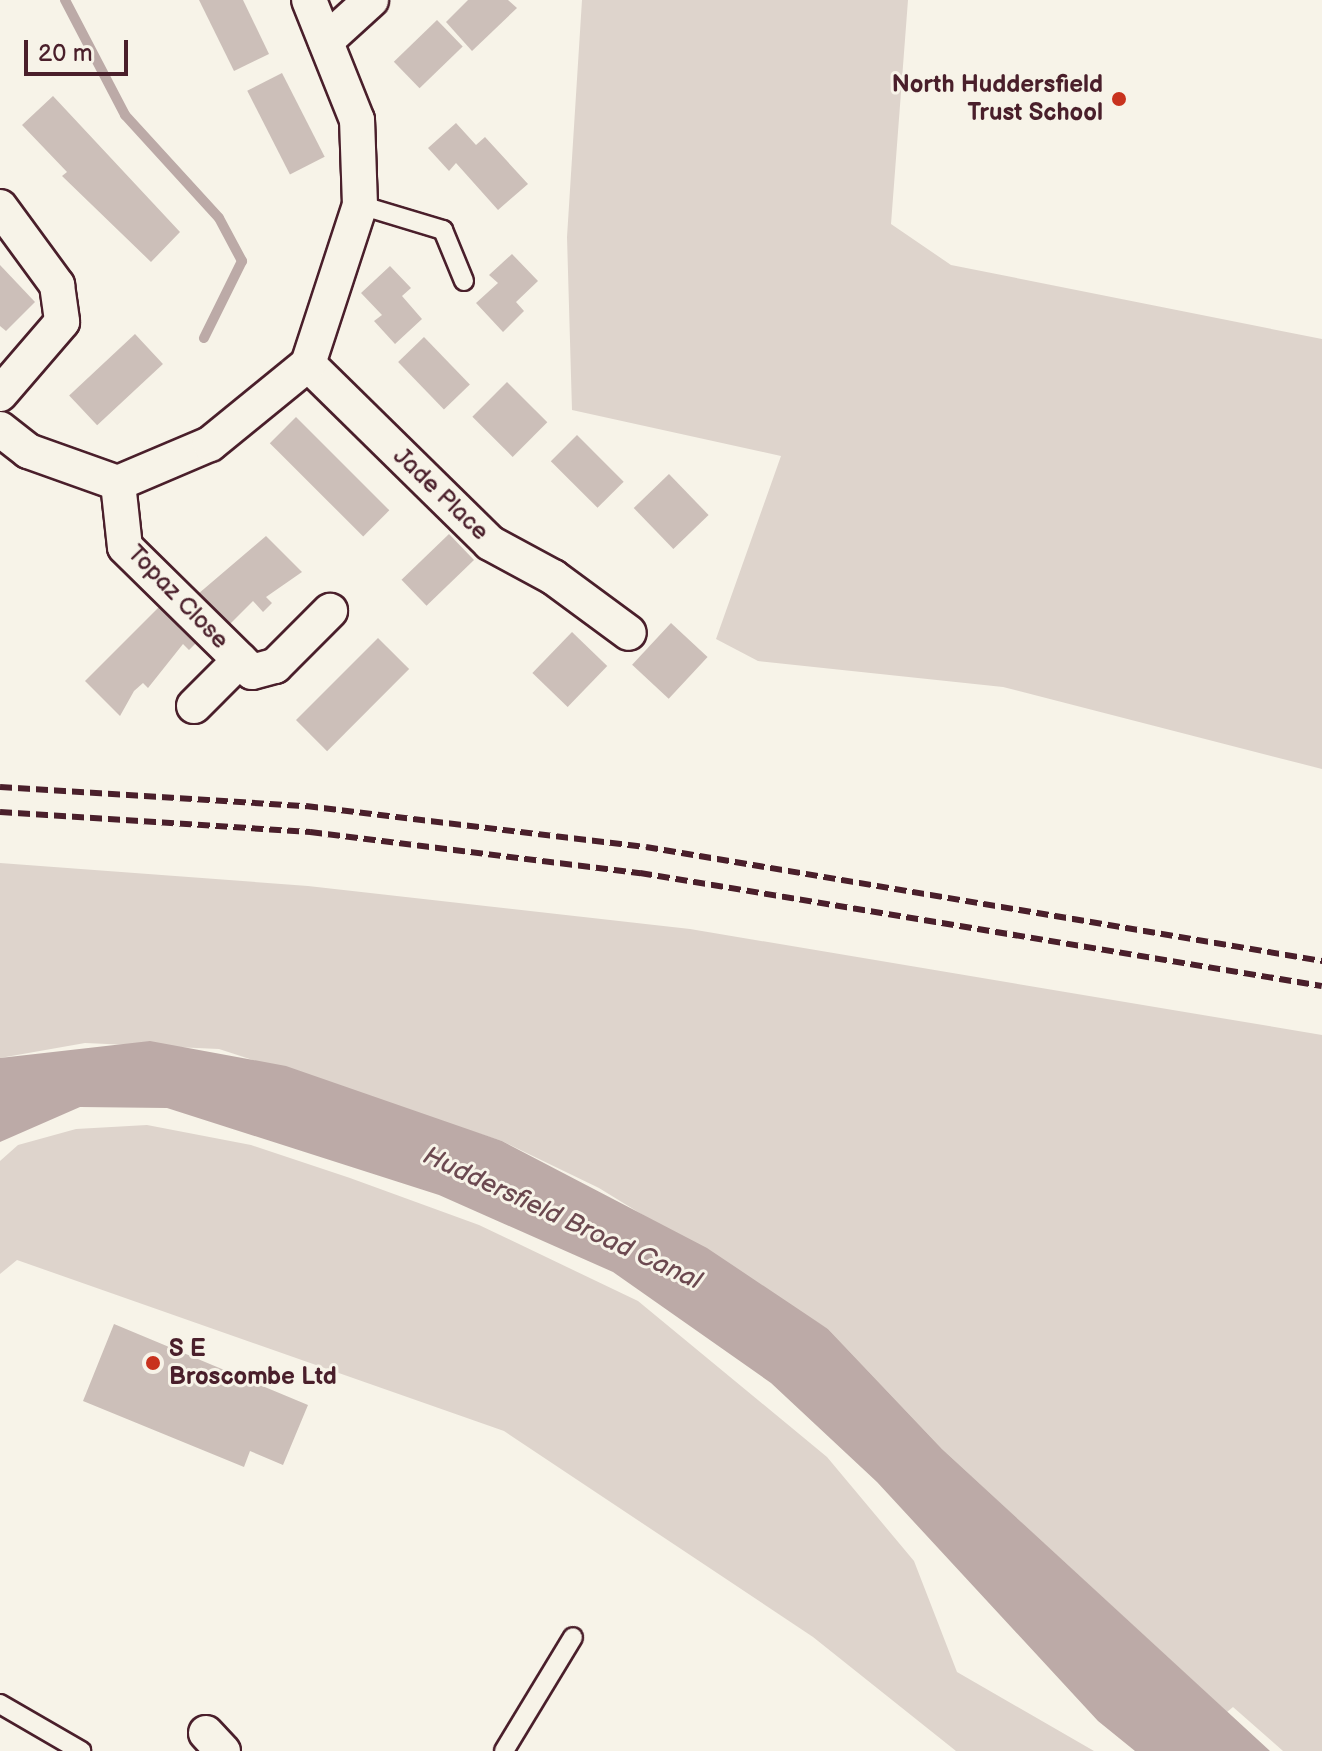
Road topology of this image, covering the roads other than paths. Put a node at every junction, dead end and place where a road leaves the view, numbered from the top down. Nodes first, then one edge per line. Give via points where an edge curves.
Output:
1 (309, 0) edge
2 (371, 0) edge
3 (326, 41) junction
4 (360, 205) junction
5 (0, 207) edge
6 (464, 281) dead end
7 (308, 364) junction
8 (0, 394) edge
9 (0, 429) edge
10 (118, 483) junction
11 (330, 611) dead end
12 (629, 633) dead end
13 (240, 660) junction
14 (194, 706) dead end
15 (573, 1637) dead end
16 (0, 1704) edge
17 (81, 1751) edge
18 (504, 1751) edge

1 - 3 street
2 - 3 street
3 - 4 street via 357,120
4 - 6 lane via 443,230
4 - 7 street
5 - 8 street via 57,285 62,322
7 - 10 street via 210,444
7 - 12 street, Jade Place via 490,543 553,577
9 - 10 street via 28,451
10 - 13 street, Topaz Close via 125,547
11 - 13 street, Topaz Close via 275,666 252,672
13 - 14 street, Topaz Close
15 - 18 lane
16 - 17 lane

